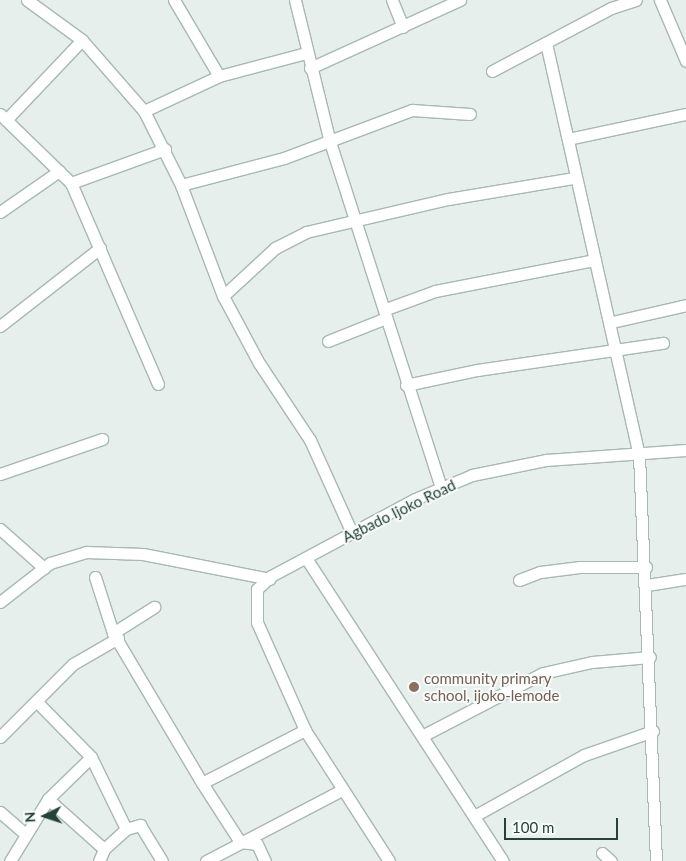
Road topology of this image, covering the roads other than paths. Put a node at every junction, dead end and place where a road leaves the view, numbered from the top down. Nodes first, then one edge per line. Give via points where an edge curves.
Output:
1 (27, 0) edge
2 (174, 0) edge
3 (295, 0) edge
4 (392, 0) edge
5 (460, 0) edge
6 (636, 0) edge
7 (660, 0) edge
8 (403, 27) junction
9 (82, 40) junction
10 (546, 42) junction
11 (306, 53) junction
12 (686, 61) edge
13 (310, 68) junction
14 (492, 71) dead end
15 (219, 76) junction
16 (144, 111) junction
17 (470, 114) dead end
18 (686, 114) edge
19 (3, 117) edge
20 (568, 139) junction
21 (330, 142) junction
22 (165, 149) junction
23 (59, 171) junction
24 (574, 178) junction
25 (72, 183) junction
26 (181, 185) junction
27 (0, 212) edge
28 (356, 223) junction
29 (100, 248) junction
30 (596, 260) junction
31 (223, 296) junction
32 (686, 305) edge
33 (386, 314) junction
34 (612, 322) junction
35 (0, 326) edge
36 (328, 341) dead end
37 (663, 343) dead end
38 (617, 349) junction
39 (158, 384) dead end
40 (406, 385) junction
41 (102, 439) dead end
42 (686, 450) edge
43 (639, 455) junction
44 (0, 474) edge
45 (441, 488) junction
46 (0, 528) edge
47 (352, 533) junction
48 (306, 558) junction
49 (646, 567) junction
50 (44, 568) junction
51 (95, 577) dead end
52 (270, 579) junction
53 (686, 579) edge
54 (520, 580) dead end
55 (647, 585) junction
56 (0, 602) edge
57 (154, 607) dead end
58 (116, 635) junction
59 (650, 657) junction
60 (38, 702) junction
61 (304, 730) junction
62 (653, 731) junction
63 (422, 736) junction
64 (0, 737) edge
65 (91, 757) junction
66 (202, 783) junction
67 (342, 790) junction
68 (48, 799) junction
69 (0, 812) edge
70 (476, 815) junction
71 (126, 830) junction
72 (25, 834) junction
73 (240, 842) junction
74 (104, 849) junction
75 (10, 861) edge
76 (99, 861) edge
77 (162, 861) edge
78 (206, 861) edge
79 (265, 861) edge
80 (389, 861) edge
81 (503, 861) edge
82 (656, 861) edge

1 - 9 street
2 - 15 street
3 - 11 street
4 - 8 street
5 - 8 street
6 - 10 street via 611,8
7 - 12 street
8 - 13 street
9 - 16 street
9 - 19 street
10 - 14 street
10 - 20 street
11 - 13 street
11 - 15 street
13 - 21 street
15 - 16 street
16 - 22 street
17 - 21 street via 412,110
18 - 20 street
19 - 23 street
20 - 24 street
21 - 26 street
21 - 28 street
22 - 25 street
22 - 26 street
23 - 25 street
23 - 27 street
24 - 28 street via 448,199
24 - 30 street
25 - 29 street
26 - 31 street
28 - 31 street via 289,239
28 - 33 street
29 - 35 street
29 - 39 street
30 - 33 street via 435,291
30 - 34 street
31 - 47 street via 259,363 310,440
32 - 34 street
33 - 36 street
33 - 40 street
34 - 38 street
37 - 38 street
38 - 40 street
38 - 43 street
40 - 45 street
41 - 44 street
42 - 43 street, Agbado Ijoko Road
43 - 45 street, Agbado Ijoko Road via 546,460 472,475
43 - 49 street
45 - 47 street, Agbado Ijoko Road
46 - 50 street
47 - 48 street, Agbado Ijoko Road
48 - 52 street, Agbado Ijoko Road
48 - 63 street
49 - 54 street via 580,567 540,572
49 - 55 street
50 - 52 street via 66,556 116,551
50 - 56 street
51 - 58 street
52 - 61 street via 257,589 257,622
53 - 55 street
55 - 59 street
57 - 58 street
58 - 60 street via 73,664
58 - 66 street
59 - 62 street
59 - 63 street via 592,662 543,672
60 - 64 street
60 - 65 street
61 - 66 street
61 - 67 street
62 - 70 street via 584,755
62 - 82 street
63 - 70 street
65 - 68 street
65 - 71 street
66 - 73 street
67 - 73 street
67 - 80 street
68 - 72 street
68 - 74 street
69 - 72 street
70 - 81 street
71 - 74 street
71 - 77 street via 140,825
72 - 75 street
73 - 78 street
73 - 79 street via 257,844
74 - 76 street

